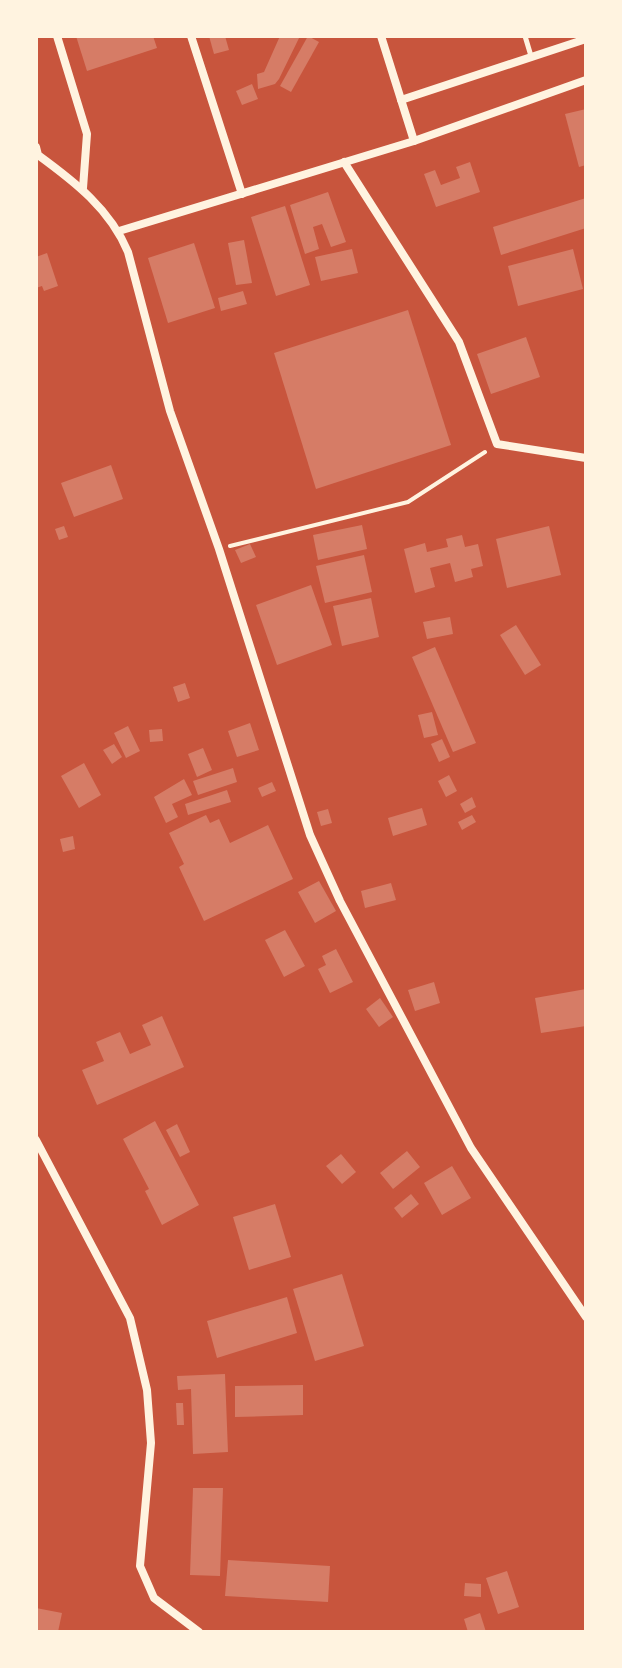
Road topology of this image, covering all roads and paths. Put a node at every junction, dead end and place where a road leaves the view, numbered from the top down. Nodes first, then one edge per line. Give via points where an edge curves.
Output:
1 (57, 36) edge
2 (191, 36) edge
3 (381, 36) edge
4 (525, 36) edge
5 (586, 39) edge
6 (531, 57) junction
7 (586, 80) edge
8 (401, 100) junction
9 (414, 141) junction
10 (36, 147) edge
11 (344, 162) junction
12 (83, 188) junction
13 (242, 194) junction
14 (119, 231) junction
15 (497, 444) junction
16 (586, 458) edge
17 (219, 549) junction
18 (36, 1140) edge
19 (586, 1317) edge
20 (199, 1632) edge

1 - 12 street via 87,134
2 - 13 street
3 - 8 street
4 - 6 lane
5 - 6 street
6 - 8 street
7 - 9 street
8 - 9 street
9 - 11 street
10 - 12 street via 38,155
11 - 13 street
11 - 15 street via 459,342
12 - 14 street
13 - 14 street
14 - 17 street via 170,411
15 - 16 street
15 - 17 path via 408,502
17 - 19 street via 310,835 340,901 471,1148
18 - 20 street via 130,1318 147,1390 151,1443 140,1566 154,1598

